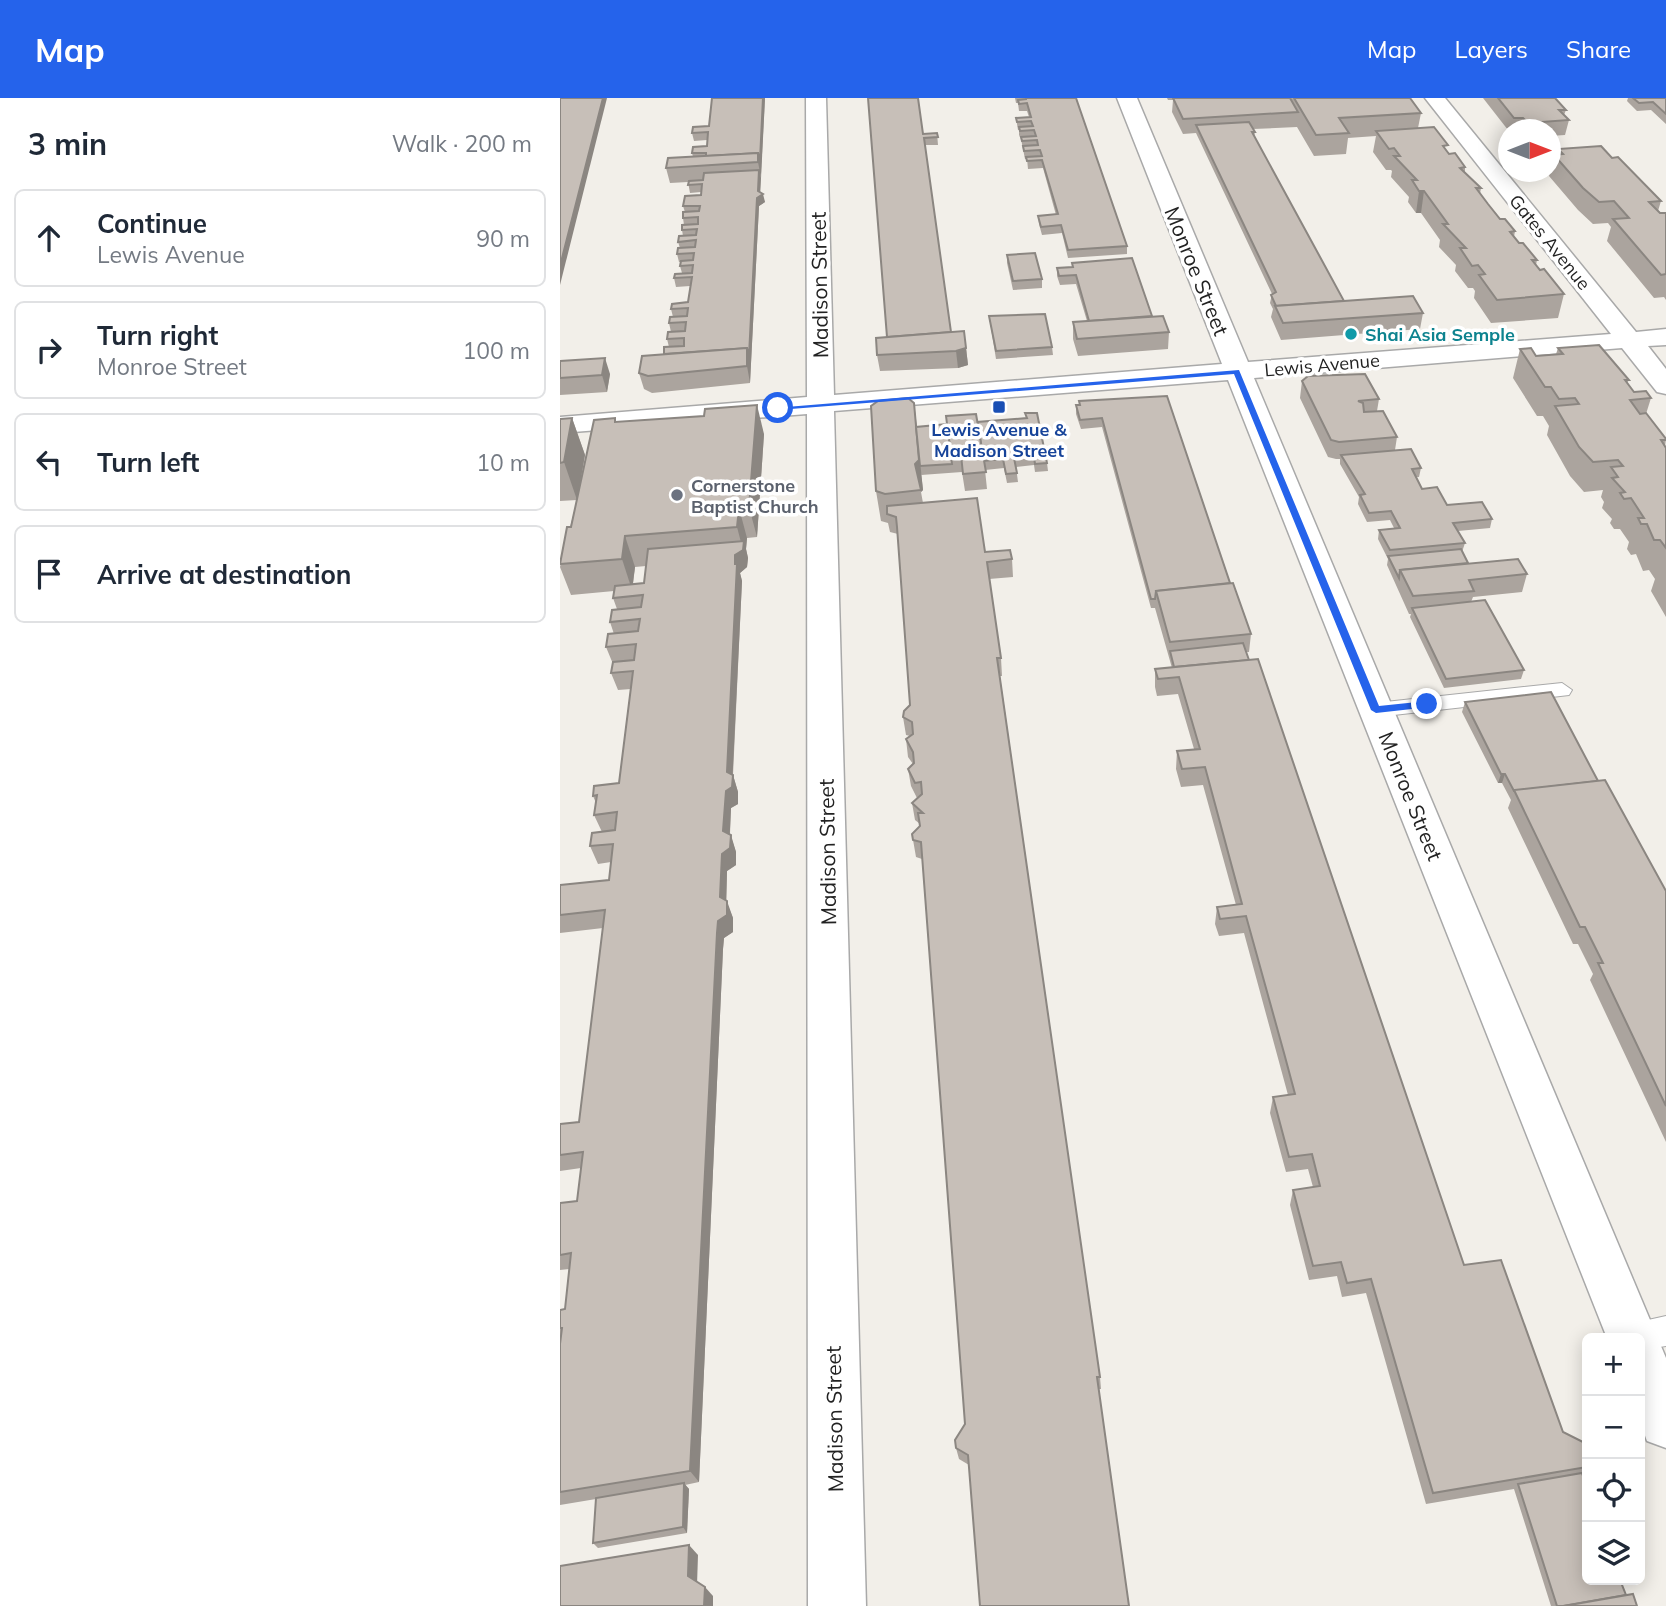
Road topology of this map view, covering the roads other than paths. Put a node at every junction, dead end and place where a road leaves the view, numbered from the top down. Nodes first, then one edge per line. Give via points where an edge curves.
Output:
1 (817, 98) edge
2 (1127, 98) edge
3 (1434, 98) edge
4 (1666, 337) edge
5 (1629, 340) junction
6 (1236, 371) junction
7 (1666, 386) edge
8 (821, 404) junction
9 (560, 425) edge
10 (1562, 690) dead end
11 (1376, 710) junction
12 (1666, 1331) edge
13 (1630, 1333) edge
14 (1645, 1340) edge
15 (1645, 1371) edge
16 (1666, 1422) edge
17 (837, 1606) edge

1 - 8 street, Madison Street
2 - 6 street, Monroe Street
3 - 5 street, Gates Avenue
4 - 5 street, Lewis Avenue
5 - 6 street, Lewis Avenue
5 - 7 street, Gates Avenue
6 - 8 street, Lewis Avenue
6 - 11 street, Monroe Street
8 - 9 street, Lewis Avenue
8 - 17 street, Madison Street
10 - 11 lane
11 - 13 street, Monroe Street
12 - 14 lane
15 - 16 street, Monroe Street

